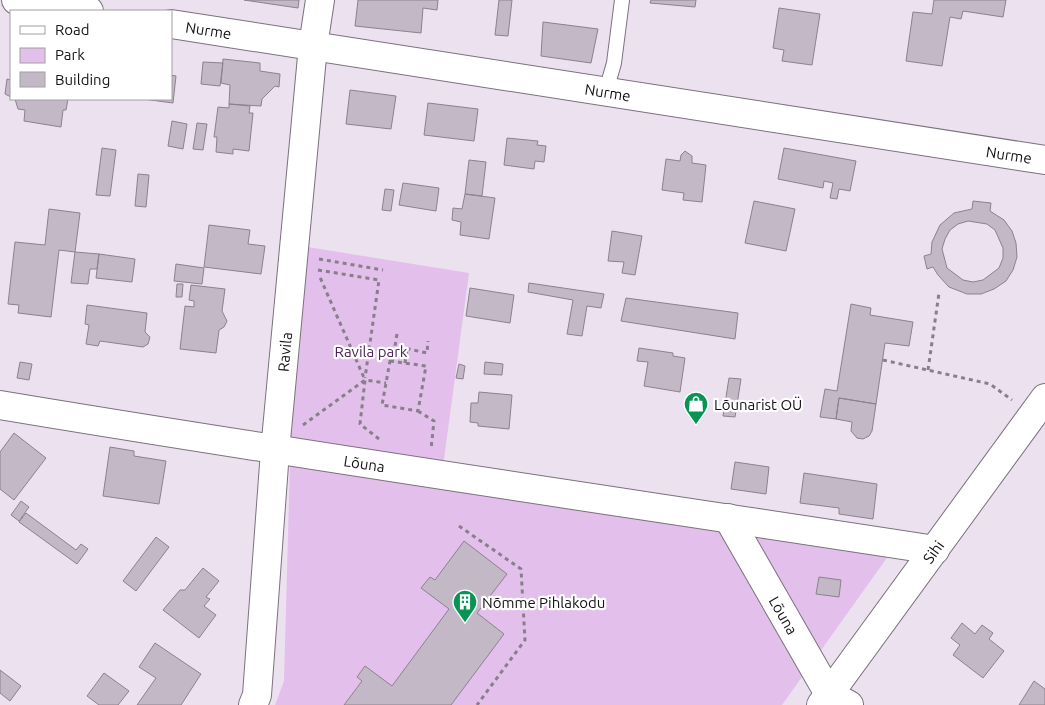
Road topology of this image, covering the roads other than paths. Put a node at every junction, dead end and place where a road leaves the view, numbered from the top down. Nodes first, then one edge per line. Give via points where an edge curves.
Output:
1 (16, 0) edge
2 (320, 0) edge
3 (622, 0) edge
4 (82, 10) edge
5 (172, 24) edge
6 (313, 46) junction
7 (606, 91) junction
8 (1045, 160) edge
9 (0, 405) edge
10 (1039, 406) edge
11 (275, 447) junction
12 (728, 518) junction
13 (935, 550) junction
14 (833, 701) edge
15 (253, 705) edge

1 - 4 street
2 - 6 street, Ravila
3 - 7 lane via 614,63
5 - 6 street, Nurme
6 - 7 street, Nurme
6 - 11 street, Ravila via 303,254
7 - 8 street, Nurme
9 - 11 street, Lõuna
10 - 13 street, Sihi
11 - 12 street, Lõuna
11 - 15 street, Ravila via 257,695
12 - 13 street, Lõuna
12 - 14 street, Lõuna
13 - 14 street, Sihi

